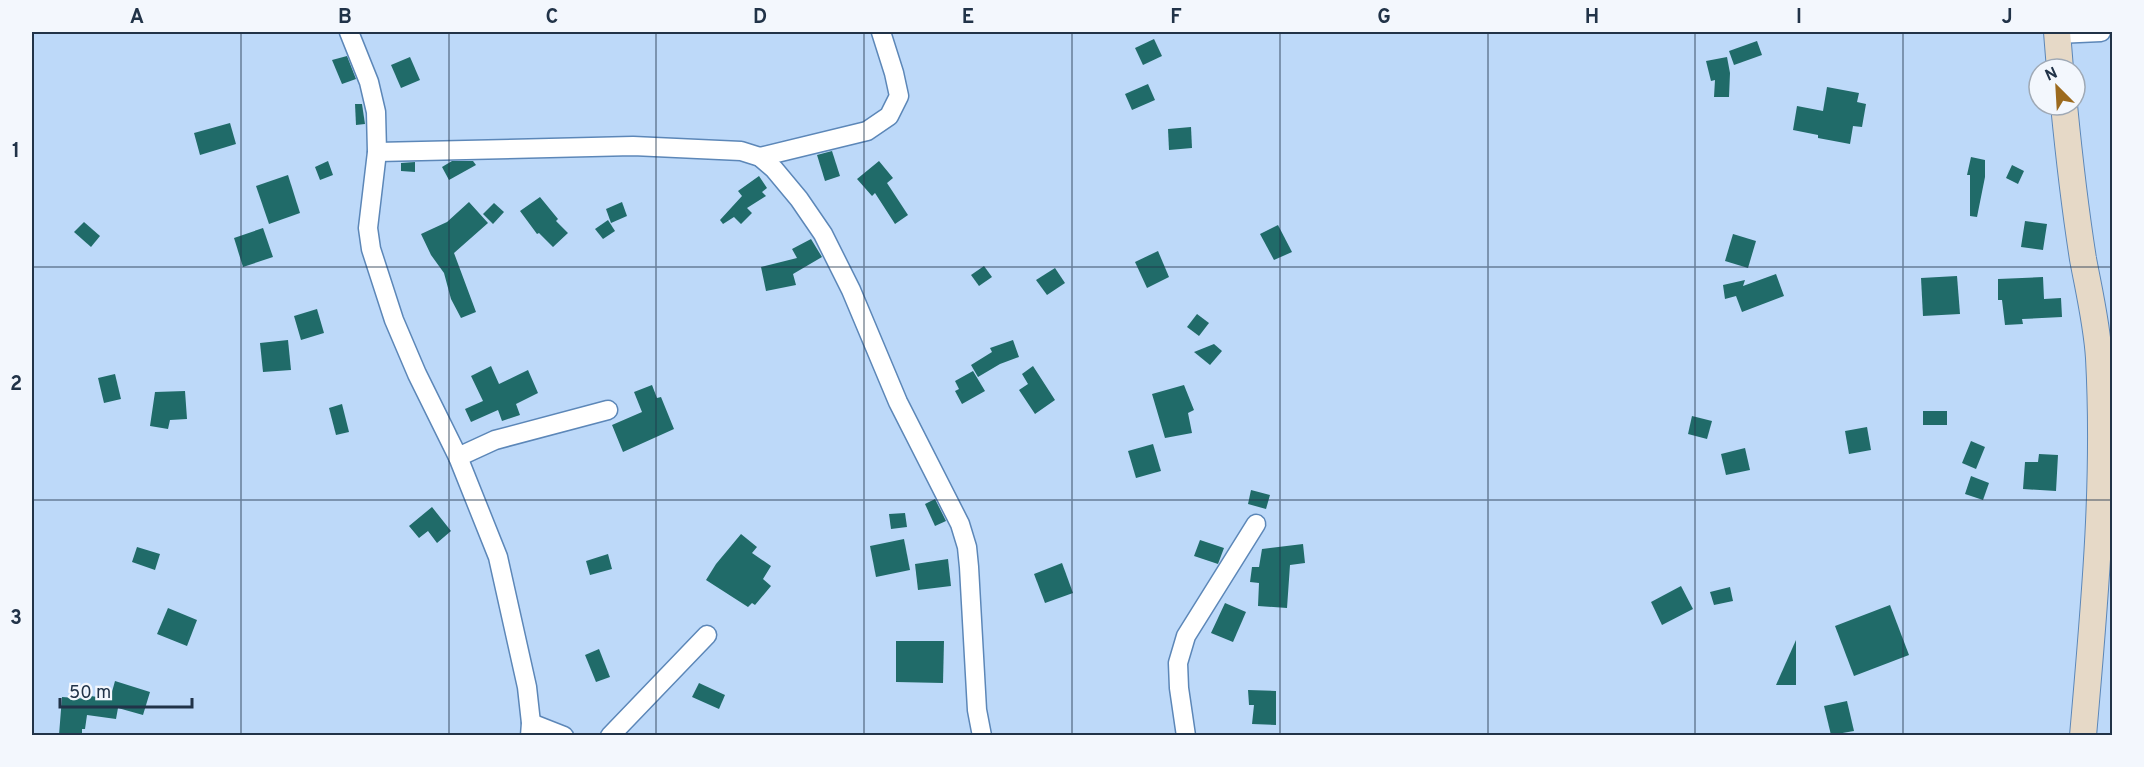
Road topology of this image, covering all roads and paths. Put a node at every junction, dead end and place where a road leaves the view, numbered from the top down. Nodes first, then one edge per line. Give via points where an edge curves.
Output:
1 (349, 32) edge
2 (881, 32) edge
3 (2100, 32) edge
4 (2057, 33) edge
5 (2059, 57) edge
6 (2065, 117) edge
7 (377, 152) junction
8 (760, 157) junction
9 (608, 410) dead end
10 (458, 457) junction
11 (1256, 524) dead end
12 (707, 635) dead end
13 (531, 729) edge
14 (564, 735) edge
15 (610, 735) edge
16 (982, 735) edge
17 (1186, 735) edge
18 (2083, 735) edge

1 - 7 street via 374,97
2 - 8 street via 899,96 889,116 867,131
3 - 4 street
4 - 5 street
6 - 18 street via 2099,355 2103,463
7 - 8 street via 633,146 741,151
7 - 10 street via 368,228 371,249 399,331
8 - 16 street via 799,199 823,234 852,290 898,402 960,524 967,547
9 - 10 street via 495,440
10 - 13 street via 498,557 527,687
11 - 17 street via 1186,636 1178,663
12 - 15 street
13 - 14 street

